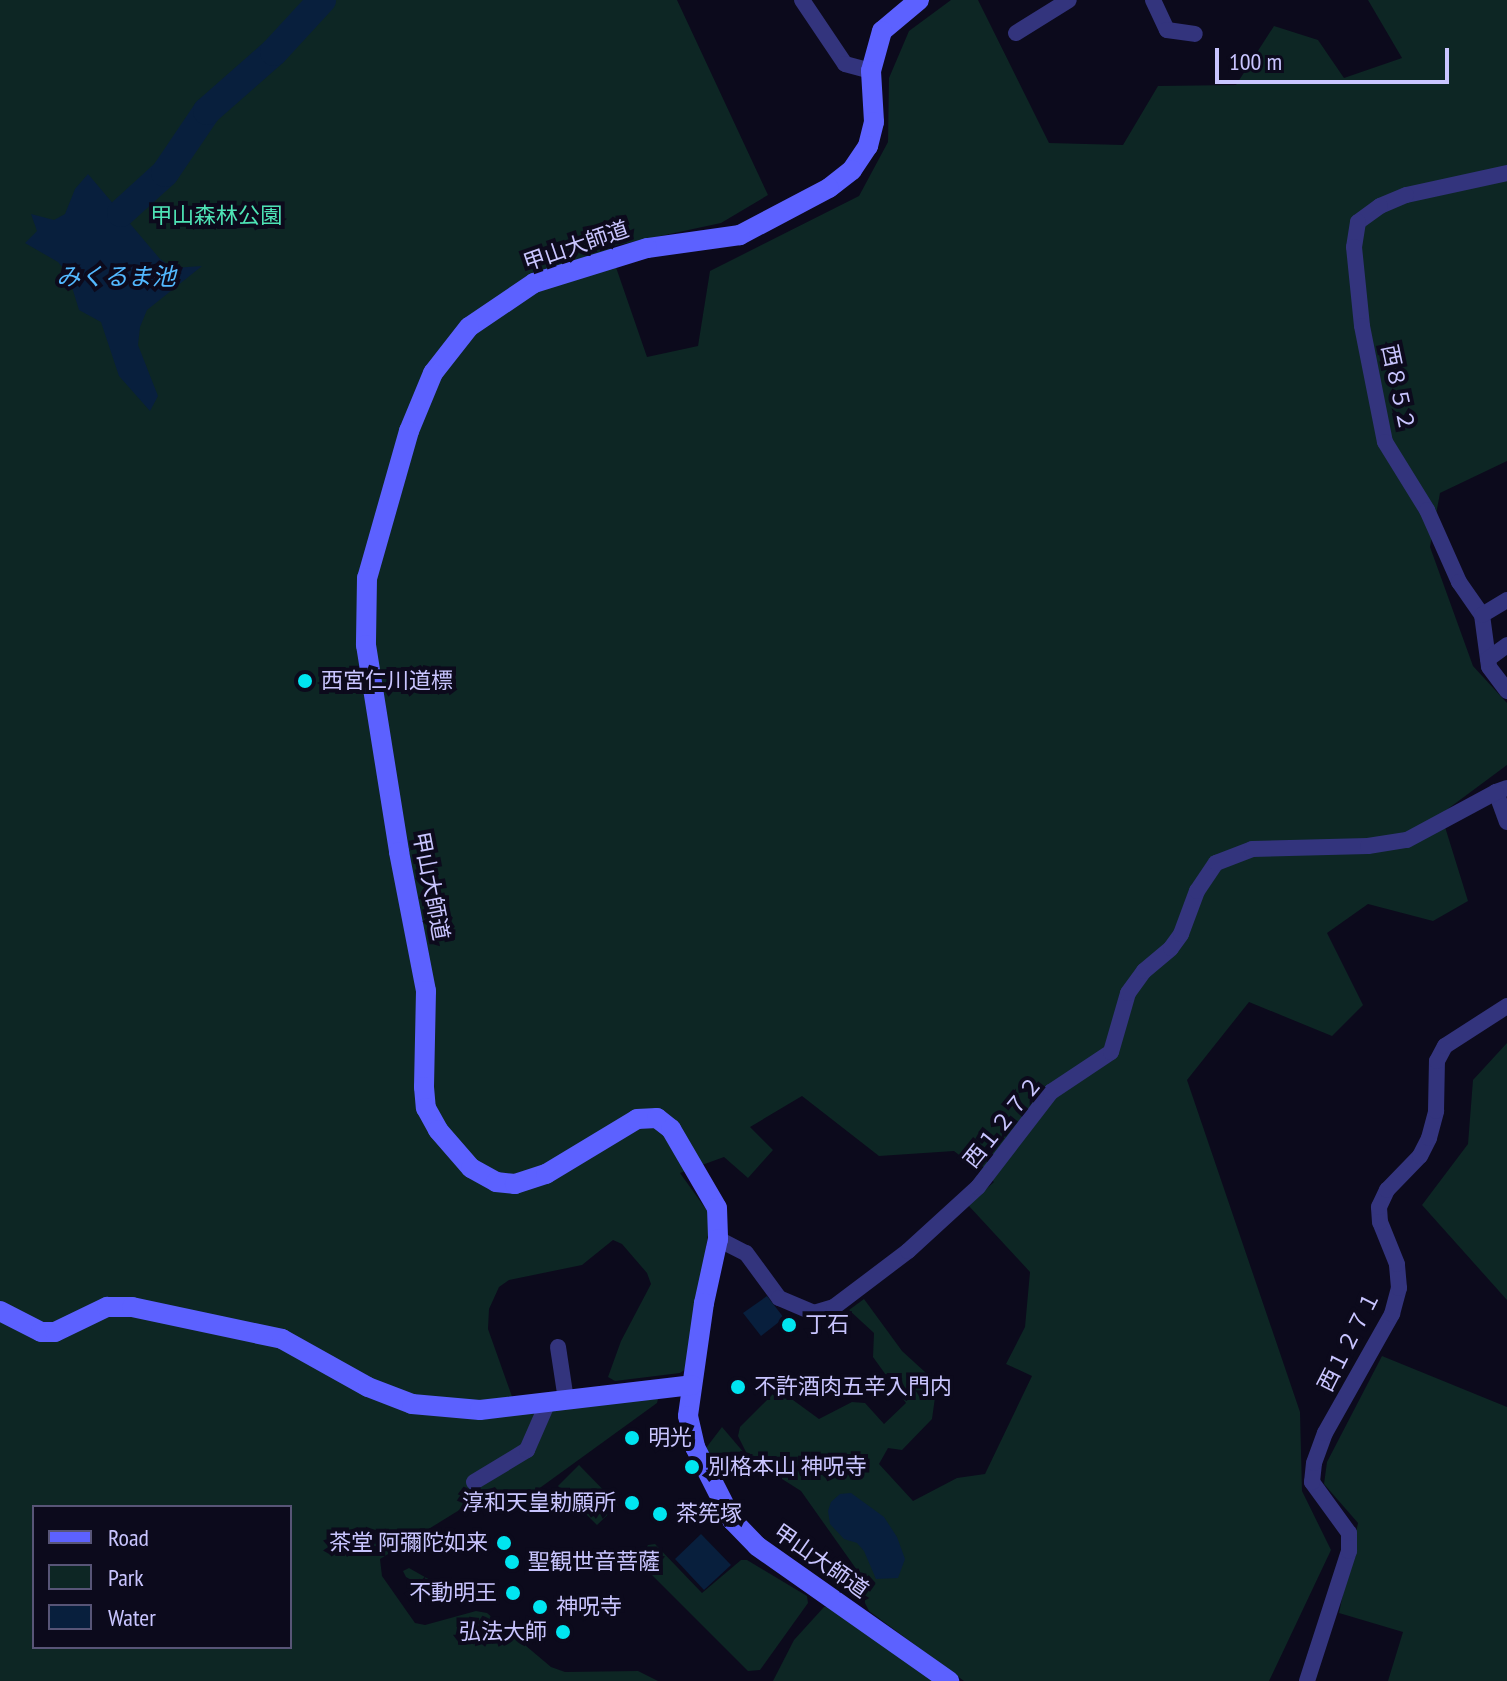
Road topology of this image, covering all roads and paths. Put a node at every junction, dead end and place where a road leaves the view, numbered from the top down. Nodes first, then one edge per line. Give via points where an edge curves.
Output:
1 (802, 0) edge
2 (1069, 0) edge
3 (1153, 0) edge
4 (910, 2) edge
5 (1016, 33) dead end
6 (1195, 34) dead end
7 (871, 71) junction
8 (1507, 173) edge
9 (1507, 600) edge
10 (1482, 615) junction
11 (1507, 645) edge
12 (1488, 659) junction
13 (1507, 691) edge
14 (1501, 790) edge
15 (1507, 822) edge
16 (1507, 1006) edge
17 (718, 1239) junction
18 (0, 1311) edge
19 (558, 1347) dead end
20 (692, 1385) junction
21 (557, 1401) junction
22 (474, 1482) dead end
23 (949, 1681) edge
24 (1307, 1681) edge

1 - 7 street via 845,64
2 - 5 street
3 - 6 street via 1167,30
4 - 7 street, 甲山大師道 via 882,31
7 - 17 street, 甲山大師道 via 874,122 868,146 852,170 829,188 740,235 647,248 534,283 469,327 433,373 409,431 367,578 366,645 426,991 426,1108 471,1168 496,1182 515,1184 546,1174 637,1119 657,1118 671,1129 717,1208
8 - 10 street, 西８５２ via 1406,195 1380,206 1358,222 1354,247 1362,326 1385,442
9 - 10 street
10 - 12 street, 西８５２
11 - 12 street
12 - 13 street, 西８５２
14 - 15 street
14 - 17 street, 西１２７２ via 1407,840 1252,849 1216,863 1197,891 1181,934 1128,993 1111,1052 1051,1092 978,1187 908,1251 834,1307 814,1313 779,1298 746,1253
16 - 24 street, 西１２７１ via 1445,1046 1437,1061 1436,1111 1429,1138 1379,1207 1399,1288 1392,1314 1325,1433 1314,1463 1312,1482 1349,1533 1349,1551
17 - 20 street, 甲山大師道
18 - 21 street via 41,1332 55,1332 107,1307 132,1307 282,1339 368,1387 412,1404 480,1410
19 - 21 street
20 - 21 street
20 - 23 street, 甲山大師道 via 688,1416 695,1447 732,1520 757,1546
21 - 22 street via 527,1450

